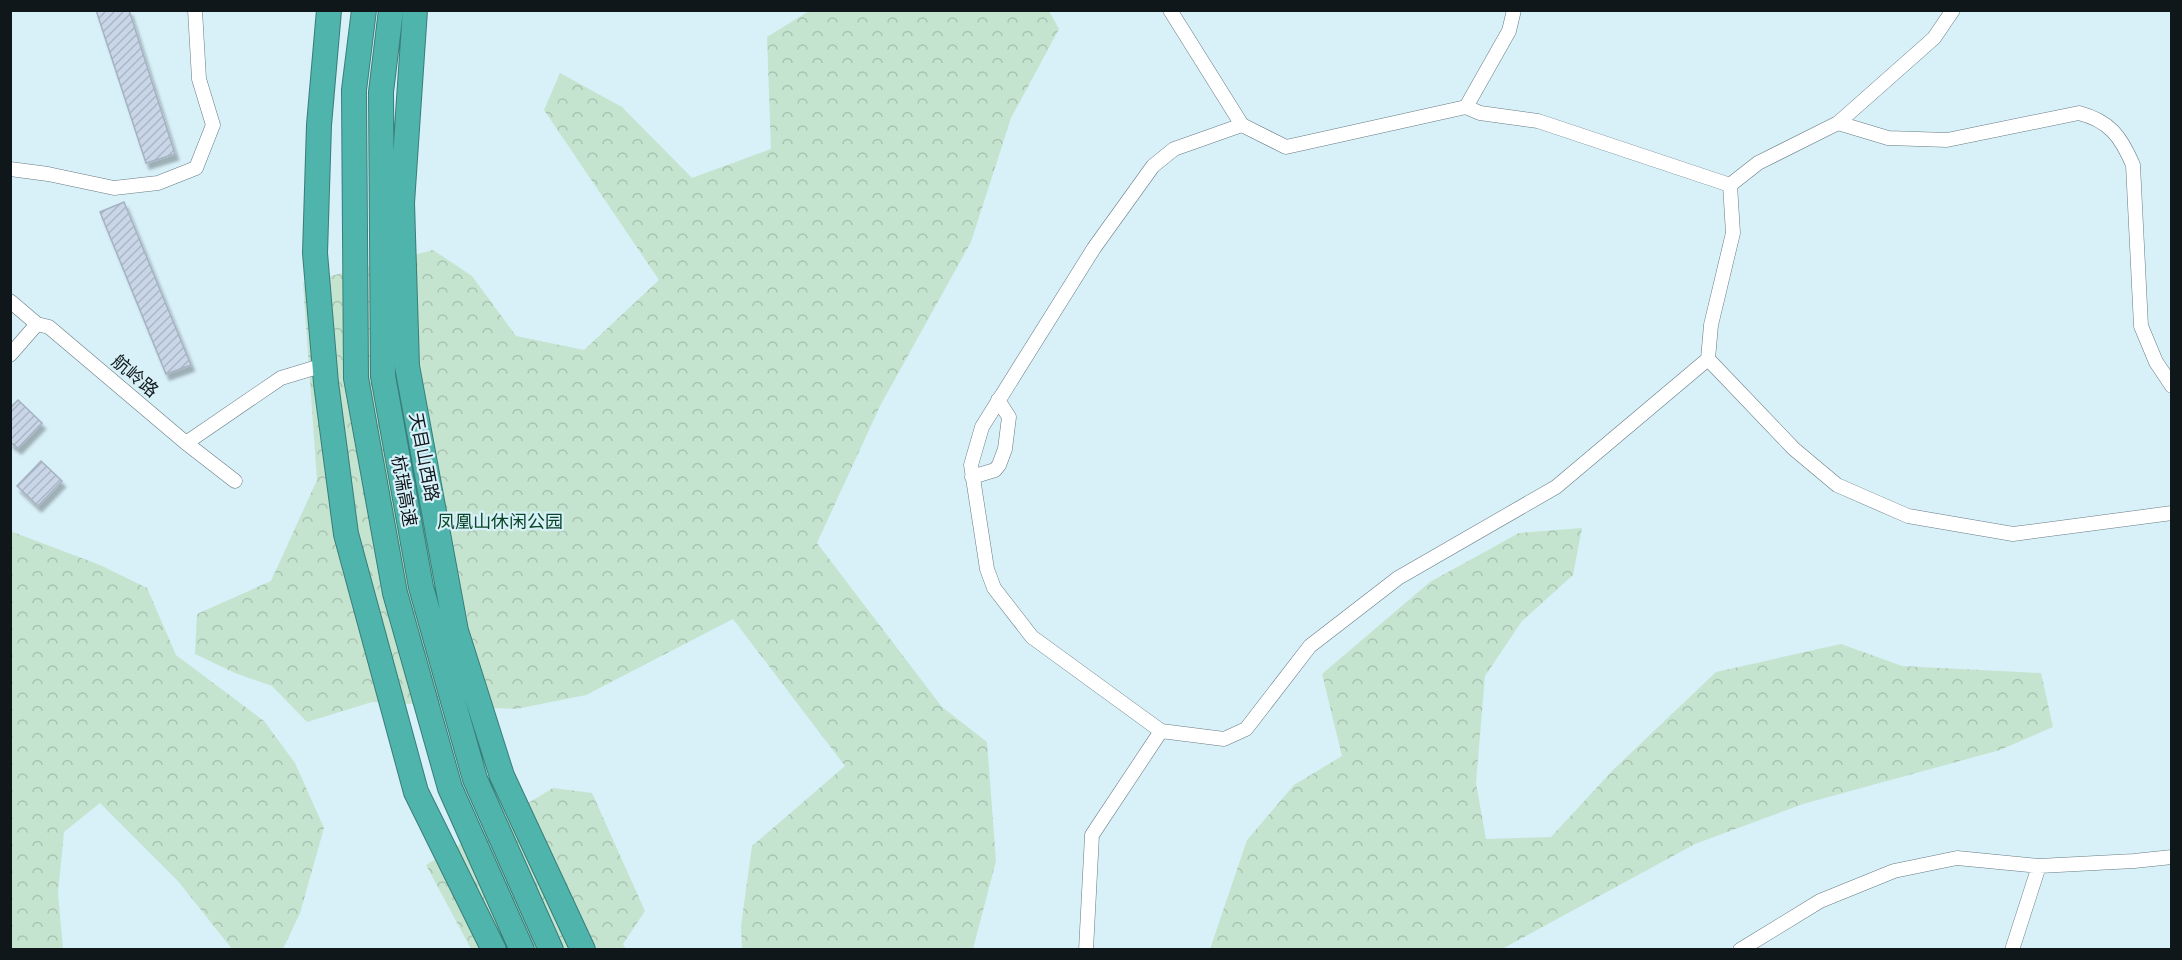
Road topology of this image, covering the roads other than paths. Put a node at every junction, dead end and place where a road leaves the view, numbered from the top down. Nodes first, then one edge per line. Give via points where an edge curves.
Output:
1 (195, 10) edge
2 (329, 10) edge
3 (364, 10) edge
4 (391, 10) edge
5 (415, 10) edge
6 (1170, 10) edge
7 (1514, 10) edge
8 (1953, 10) edge
9 (1466, 107) junction
10 (1838, 123) junction
11 (1242, 125) junction
12 (10, 169) edge
13 (1730, 185) junction
14 (10, 301) edge
15 (37, 324) junction
16 (10, 355) edge
17 (1708, 359) junction
18 (324, 365) junction
19 (2172, 386) edge
20 (998, 400) junction
21 (186, 443) junction
22 (972, 477) junction
23 (235, 482) dead end
24 (2172, 513) edge
25 (1161, 731) junction
26 (2172, 857) edge
27 (2039, 866) junction
28 (494, 950) edge
29 (522, 950) edge
30 (551, 950) edge
31 (583, 950) edge
32 (1086, 950) edge
33 (1740, 950) edge
34 (2012, 950) edge

1 - 12 street via 199,79 213,124 196,168 158,183 114,188
2 - 18 highway via 319,125 315,253
3 - 29 highway, 杭瑞高速 via 354,90 356,378 395,593 450,788
4 - 30 highway, 杭瑞高速 via 381,92 383,376 421,587 475,779
5 - 31 highway, 天目山西路 via 402,203 407,366 456,631 502,776
6 - 11 street
7 - 9 street via 1509,31
8 - 10 street via 1934,38
9 - 11 street via 1286,147
9 - 13 street via 1480,113 1538,121
10 - 13 street via 1758,163
10 - 19 street via 1888,138 1947,140 2079,113 2097,118 2113,131 2133,165 2141,326 2156,362
11 - 20 street via 1174,149 1153,165 1094,248
13 - 17 street via 1733,233 1711,325
14 - 15 street, 航岭路
15 - 16 street
15 - 21 street, 航岭路 via 49,327
17 - 24 street via 1794,449 1837,485 1908,516 2013,534
17 - 25 street via 1556,487 1398,578 1310,646 1246,729 1224,739
18 - 21 street via 281,378
18 - 28 highway via 346,534 416,792
20 - 22 street via 982,427 971,465
20 - 22 street via 1009,417 1002,460 994,470
21 - 23 street, 航岭路
22 - 25 street via 987,569 994,588 1032,637
25 - 32 street via 1092,835
26 - 27 street
27 - 33 street via 1957,858 1894,871 1820,901
27 - 34 street

